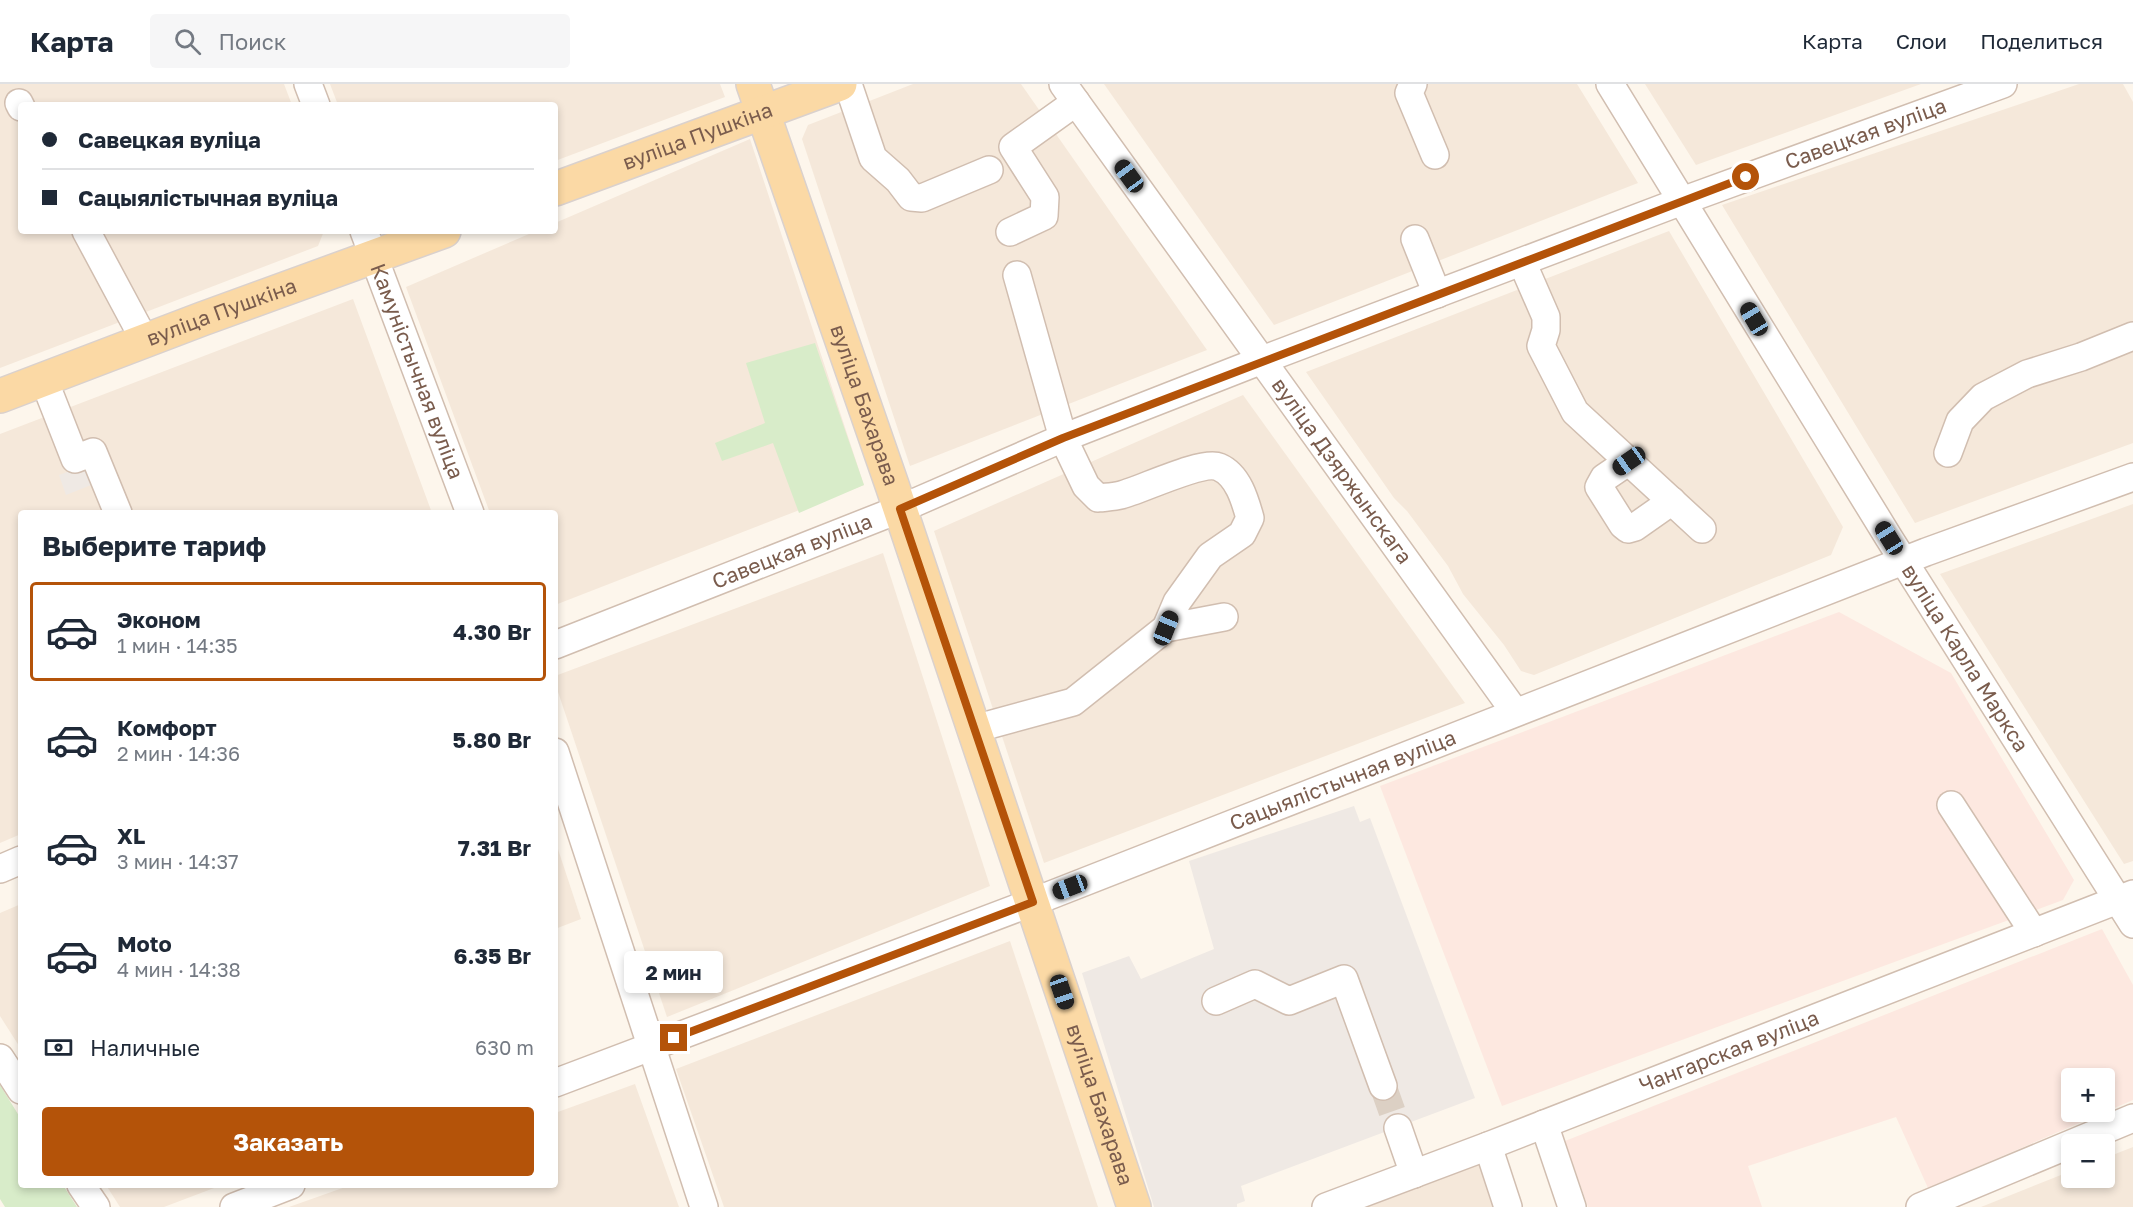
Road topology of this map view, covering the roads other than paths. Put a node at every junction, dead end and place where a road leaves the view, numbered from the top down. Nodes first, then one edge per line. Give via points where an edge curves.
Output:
1 (308, 84) edge
2 (840, 84) edge
3 (848, 84) edge
4 (1413, 84) edge
5 (1610, 84) edge
6 (2003, 84) edge
7 (1070, 93) edge
8 (1941, 94) edge
9 (757, 98) edge
10 (315, 102) edge
11 (1435, 155) dead end
12 (989, 170) dead end
13 (558, 188) edge
14 (1682, 201) junction
15 (1010, 232) dead end
16 (88, 234) edge
17 (427, 234) edge
18 (1415, 239) dead end
19 (369, 244) edge
20 (1522, 262) junction
21 (1017, 274) dead end
22 (1437, 294) junction
23 (2133, 336) edge
24 (145, 341) junction
25 (1262, 360) junction
26 (44, 380) junction
27 (0, 396) edge
28 (1063, 438) junction
29 (1948, 453) dead end
30 (1629, 461) junction
31 (2133, 477) edge
32 (1672, 501) junction
33 (900, 509) junction
34 (117, 510) edge
35 (469, 510) edge
36 (1702, 529) dead end
37 (1903, 561) junction
38 (1224, 617) dead end
39 (1166, 628) junction
40 (558, 644) edge
41 (1515, 712) junction
42 (974, 729) junction
43 (558, 761) edge
44 (1951, 805) dead end
45 (18, 861) edge
46 (0, 869) edge
47 (2126, 897) edge
48 (1033, 902) junction
49 (2133, 924) edge
50 (2034, 933) junction
51 (1215, 1001) dead end
52 (652, 1046) junction
53 (0, 1058) edge
54 (558, 1082) edge
55 (18, 1085) edge
56 (1383, 1086) tunnel mouth
57 (2133, 1118) edge
58 (1544, 1124) junction
59 (1398, 1128) tunnel mouth
60 (1488, 1146) junction
61 (1414, 1174) junction
62 (83, 1188) edge
63 (283, 1188) edge
64 (96, 1207) edge
65 (234, 1207) edge
66 (704, 1207) edge
67 (1134, 1207) edge
68 (1326, 1207) edge
69 (1508, 1207) edge
70 (1572, 1207) edge
71 (1920, 1207) edge

1 - 10 street
2 - 9 main road, вуліца Пушкіна
3 - 12 street via 873,158 911,197 922,198
4 - 11 street via 1409,93
5 - 14 street, вуліца Карла Маркса
6 - 8 street, Савецкая вуліца
7 - 15 street via 1013,147 1045,197 1044,216
7 - 25 street, вуліца Дзяржынскага
8 - 14 street, Савецкая вуліца
9 - 13 main road, вуліца Пушкіна
9 - 33 main road, вуліца Бахарава
14 - 20 street, Савецкая вуліца
14 - 37 street, вуліца Карла Маркса
16 - 24 street
17 - 19 main road, вуліца Пушкіна
18 - 22 street
19 - 24 main road, вуліца Пушкіна
19 - 35 street, Камуністычная вуліца
20 - 22 street, Савецкая вуліца
20 - 30 street via 1546,317 1541,346 1575,412
21 - 28 street
22 - 25 street, Савецкая вуліца
23 - 29 street via 2027,374 1983,397 1960,421
24 - 26 main road, вуліца Пушкіна
25 - 28 street, Савецкая вуліца
25 - 41 street, вуліца Дзяржынскага
26 - 27 main road, вуліца Пушкіна
26 - 34 street via 75,459 93,452
28 - 33 street, Савецкая вуліца
28 - 39 street via 1086,486 1098,498 1120,495 1201,467 1217,466 1230,474 1244,498 1250,518 1242,534 1210,556 1177,602
30 - 32 street
30 - 32 street via 1604,478 1599,487 1623,525 1628,529 1635,527
31 - 37 street, Сацыялістычная вуліца
32 - 36 street
33 - 40 street, Савецкая вуліца
33 - 42 main road, вуліца Бахарава
37 - 41 street, Сацыялістычная вуліца
37 - 47 street, вуліца Карла Маркса
38 - 39 street
39 - 42 street via 1073,702
41 - 48 street, Сацыялістычная вуліца
42 - 48 main road, вуліца Бахарава
43 - 52 street
44 - 50 street
45 - 46 street
47 - 49 street, вуліца Карла Маркса
47 - 50 street, Чангарская вуліца
48 - 52 street, Сацыялістычная вуліца
48 - 67 main road, вуліца Бахарава
50 - 58 street, Чангарская вуліца
51 - 56 street via 1255,984 1289,1001 1344,979
52 - 54 street, Сацыялістычная вуліца
52 - 66 street
53 - 55 street
57 - 71 street
58 - 60 street, Чангарская вуліца
58 - 70 street
59 - 61 street
60 - 61 street, Чангарская вуліца
60 - 69 street
61 - 68 street, Чангарская вуліца
62 - 64 street
63 - 65 street

